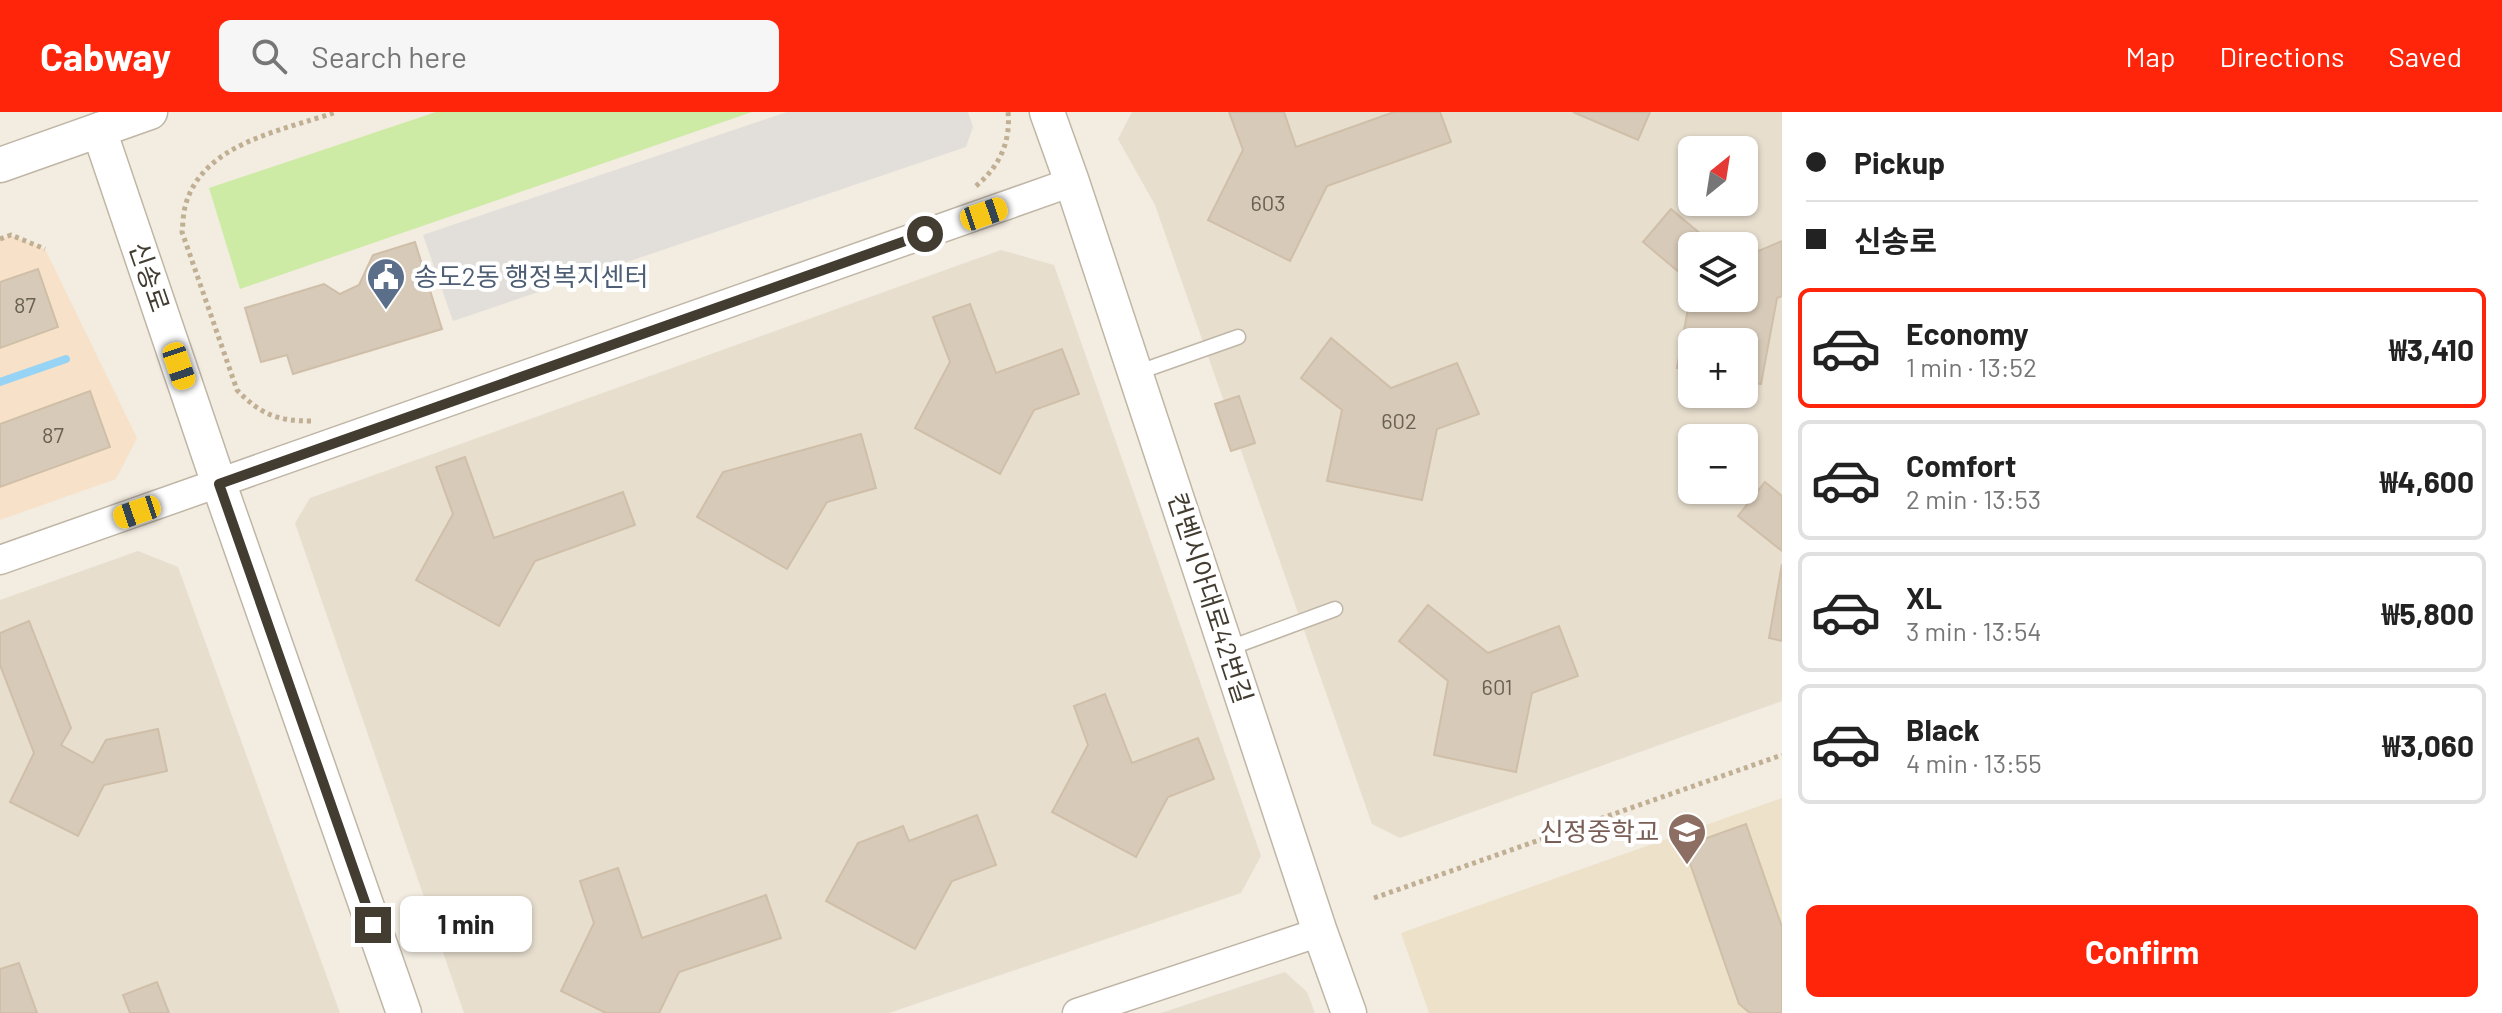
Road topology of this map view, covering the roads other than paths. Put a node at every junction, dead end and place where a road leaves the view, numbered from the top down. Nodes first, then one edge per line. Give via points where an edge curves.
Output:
1 (150, 112) edge
2 (1047, 112) edge
3 (99, 130) junction
4 (0, 165) edge
5 (1072, 182) junction
6 (1238, 337) dead end
7 (1135, 373) junction
8 (219, 484) junction
9 (0, 560) edge
10 (1335, 609) dead end
11 (1227, 649) junction
12 (1320, 932) junction
13 (404, 1013) edge
14 (1077, 1013) edge
15 (1349, 1013) edge

1 - 3 street
2 - 5 street, 컨벤시아대로42번길
3 - 4 street
3 - 8 street, 신송로
5 - 7 street, 컨벤시아대로42번길
5 - 8 street
6 - 7 lane
7 - 11 street, 컨벤시아대로42번길
8 - 9 street
8 - 13 street, 신송로
10 - 11 lane
11 - 12 street, 컨벤시아대로42번길
12 - 14 street
12 - 15 street, 컨벤시아대로42번길

